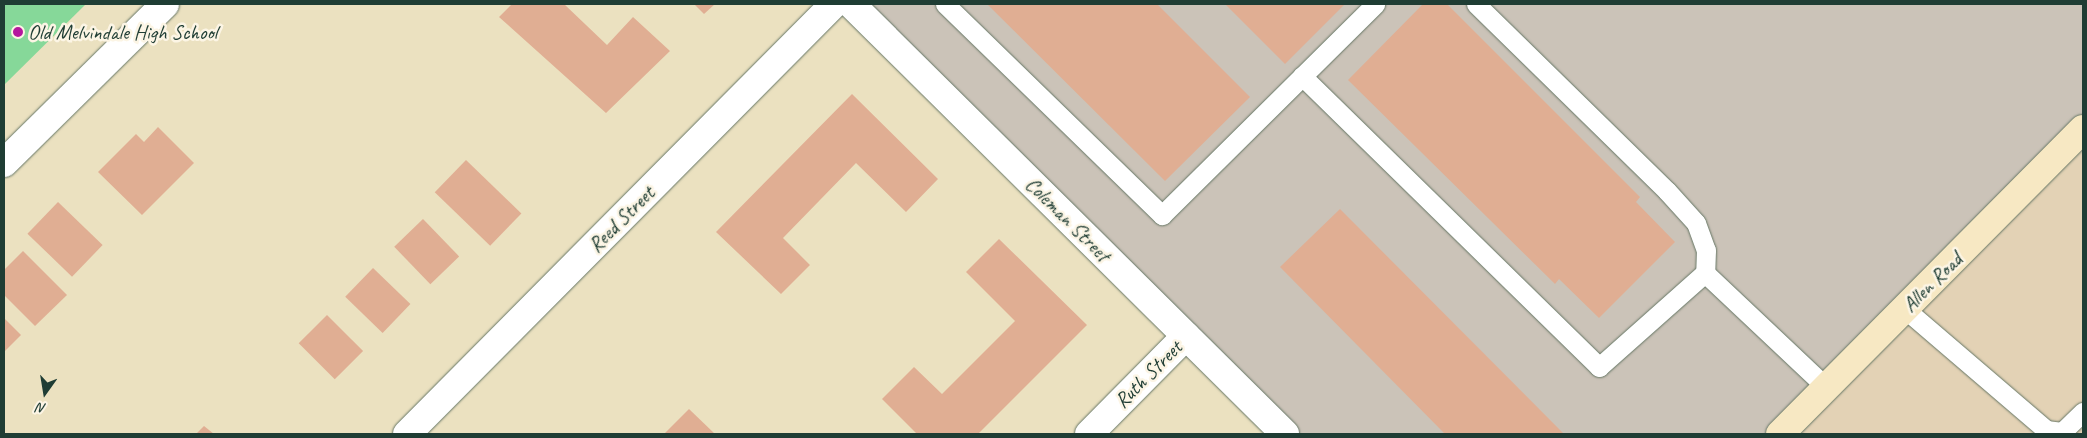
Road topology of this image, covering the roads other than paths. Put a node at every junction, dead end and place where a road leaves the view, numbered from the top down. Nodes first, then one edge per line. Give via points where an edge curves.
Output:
1 (165, 4) edge
2 (834, 4) edge
3 (851, 4) edge
4 (945, 4) edge
5 (1374, 4) edge
6 (1476, 4) edge
7 (1302, 76) junction
8 (2083, 129) edge
9 (4, 163) edge
10 (1705, 273) junction
11 (1905, 309) junction
12 (1186, 336) junction
13 (1826, 388) junction
14 (2083, 412) edge
15 (407, 434) edge
16 (1089, 434) edge
17 (1285, 434) edge
18 (1780, 434) edge

1 - 9 street
2 - 15 street, Reed Street
3 - 12 street, Coleman Street
4 - 7 lane via 1162,215
5 - 7 lane
6 - 10 lane via 1696,223 1706,250
7 - 10 lane via 1599,367
8 - 11 main road, Allen Road
10 - 13 lane
11 - 13 main road, Allen Road
11 - 14 lane via 2046,430 2062,432
12 - 16 street, Ruth Street
12 - 17 street, Coleman Street
13 - 18 main road, Allen Road

